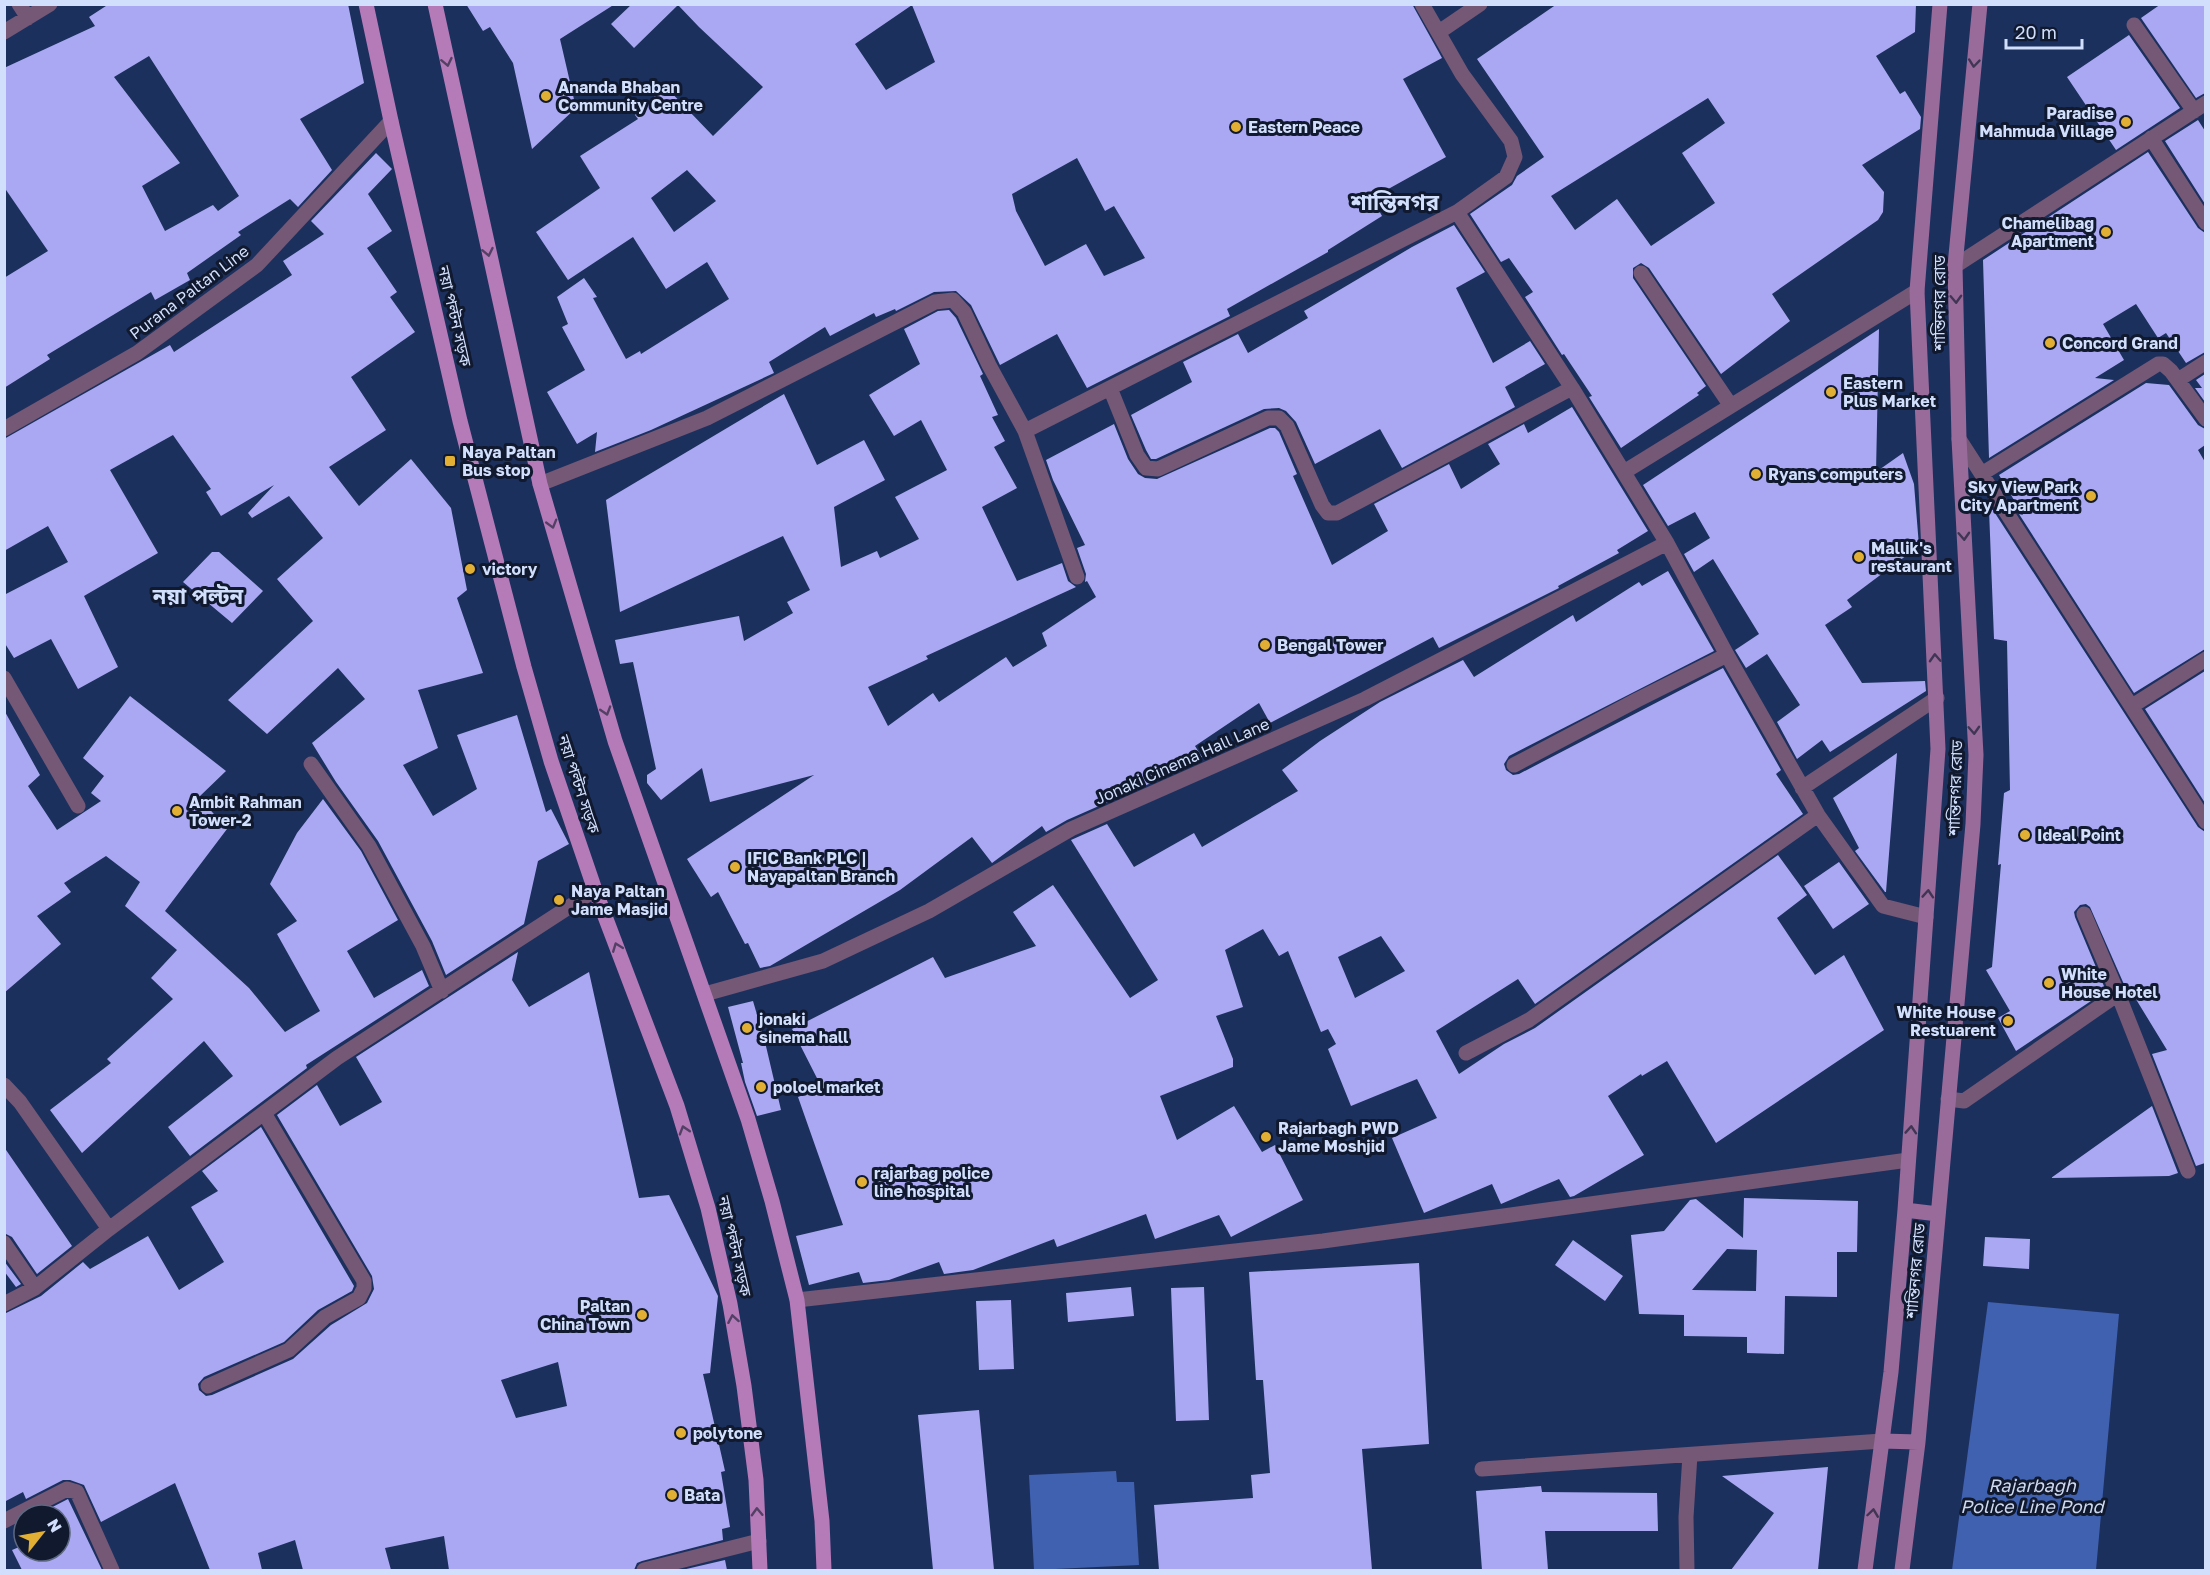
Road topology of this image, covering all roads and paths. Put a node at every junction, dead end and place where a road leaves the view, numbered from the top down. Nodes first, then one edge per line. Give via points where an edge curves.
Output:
1 (19, 4) edge
2 (50, 4) edge
3 (366, 4) edge
4 (435, 4) edge
5 (1422, 4) edge
6 (1480, 4) edge
7 (1940, 4) edge
8 (1980, 4) edge
9 (28, 18) junction
10 (2134, 25) dead end
11 (4, 32) edge
12 (1439, 32) junction
13 (2200, 107) edge
14 (391, 121) junction
15 (2151, 138) junction
16 (1457, 212) junction
17 (2205, 223) edge
18 (1955, 266) junction
19 (1641, 273) dead end
20 (1917, 291) junction
21 (2205, 362) edge
22 (2178, 380) junction
23 (1110, 388) junction
24 (1572, 388) junction
25 (1731, 406) junction
26 (2205, 419) edge
27 (4, 429) edge
28 (1025, 431) junction
29 (1959, 439) junction
30 (1624, 472) junction
31 (1983, 473) junction
32 (540, 484) junction
33 (1667, 543) junction
34 (1077, 577) dead end
35 (1727, 655) junction
36 (2205, 659) edge
37 (4, 678) edge
38 (1937, 698) junction
39 (2132, 706) junction
40 (311, 764) dead end
41 (1514, 765) dead end
42 (1802, 788) junction
43 (78, 806) dead end
44 (1818, 815) junction
45 (2205, 822) edge
46 (596, 891) junction
47 (2084, 914) dead end
48 (1926, 917) junction
49 (442, 991) junction
50 (705, 994) junction
51 (2118, 994) junction
52 (1466, 1053) dead end
53 (4, 1084) edge
54 (1948, 1099) junction
55 (264, 1113) junction
56 (1908, 1160) junction
57 (2188, 1171) dead end
58 (1905, 1210) junction
59 (1938, 1214) junction
60 (109, 1229) junction
61 (4, 1244) edge
62 (35, 1288) junction
63 (797, 1300) junction
64 (4, 1304) edge
65 (208, 1386) dead end
66 (1882, 1441) junction
67 (1918, 1442) junction
68 (1690, 1455) junction
69 (1482, 1469) dead end
70 (4, 1521) edge
71 (759, 1541) junction
72 (112, 1570) edge
73 (644, 1570) edge
74 (760, 1570) edge
75 (824, 1570) edge
76 (1687, 1570) edge
77 (1865, 1570) edge
78 (1902, 1570) edge

1 - 9 street
2 - 9 street
3 - 14 main road, নয়া পল্টন সড়ক
4 -> 32 main road
5 - 12 street
6 - 12 street
7 - 20 main road, শান্তিনগর রোড
8 -> 18 main road, শান্তিনগর রোড
9 - 11 street
10 - 13 street
12 - 16 street via 1462,74 1510,141 1515,157 1506,177
13 - 15 street
14 - 27 street, Purana Paltan Line via 257,265 137,353
14 - 46 main road, নয়া পল্টন সড়ক via 460,421 524,668
15 - 17 street
15 - 18 street
16 - 23 street
16 - 24 street
18 -> 29 main road, শান্তিনগর রোড
19 - 25 street
20 - 25 street
38 -> 20 main road, শান্তিনগর রোড
21 - 22 street
22 - 26 street
22 - 31 street via 2167,366 2158,364
23 - 24 street via 1146,468 1158,469 1268,418 1279,418 1287,426 1328,513 1337,513
23 - 28 street
24 - 30 street
25 - 30 street
28 - 32 street via 964,312 953,300 934,302 707,418
28 - 34 street
29 - 31 street
29 -> 54 main road, শান্তিনগর রোড via 1976,755
30 - 33 street
31 - 39 street
32 -> 50 main road via 615,741
33 - 35 street
33 - 50 street, Jonaki Cinema Hall Lane via 1365,699 1071,829 929,910 822,961
35 - 41 street
35 - 42 street
36 - 39 street
37 - 43 street
38 - 42 street
48 -> 38 main road, শান্তিনগর রোড via 1938,748
39 - 45 street
40 - 49 street via 369,846 423,946
42 - 44 street
44 - 48 street via 1883,906
44 - 52 street via 1529,1020
46 - 49 street
71 -> 46 main road, নয়া পল্টন সড়ক via 744,1386 708,1208 677,1106
47 - 51 street
56 -> 48 main road, শান্তিনগর রোড
49 - 55 street via 338,1058
50 - 63 main road via 754,1139
51 - 54 street via 1964,1101
51 - 57 street
53 - 60 street
54 - 59 main road, শান্তিনগর রোড
55 - 60 street
55 - 65 street via 364,1281 364,1288 360,1298 325,1317 289,1350
56 - 58 main road, শান্তিনগর রোড
56 - 63 street via 1323,1241
58 - 59 main road
58 - 66 main road, শান্তিনগর রোড
59 - 67 main road, শান্তিনগর রোড
60 - 62 street
61 - 62 street
62 - 64 street
63 - 75 main road
66 - 67 main road
66 - 68 street
77 -> 66 main road, শান্তিনগর রোড
67 - 78 main road, শান্তিনগর রোড
68 - 69 street
68 - 76 street
70 - 72 street via 72,1489 78,1492
71 - 73 street
71 - 74 main road, নয়া পল্টন সড়ক

